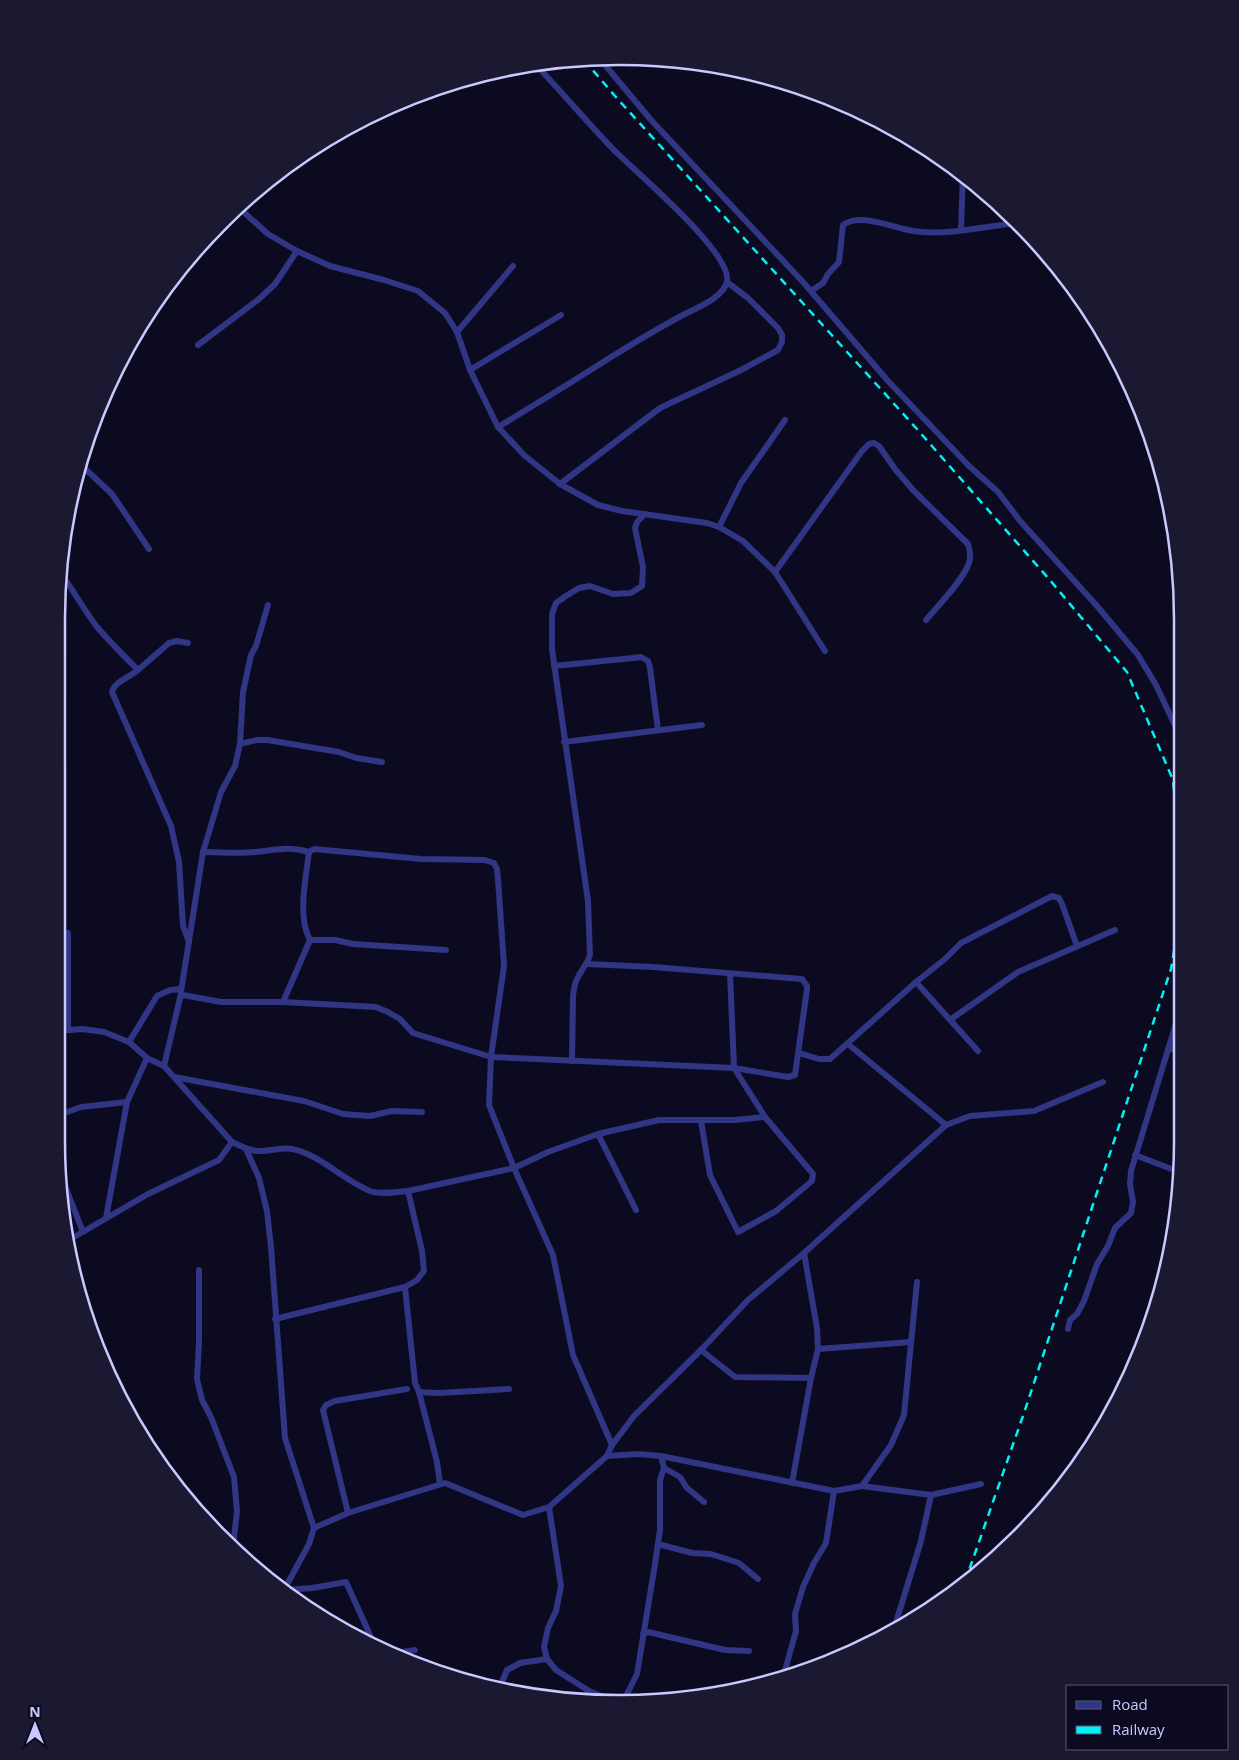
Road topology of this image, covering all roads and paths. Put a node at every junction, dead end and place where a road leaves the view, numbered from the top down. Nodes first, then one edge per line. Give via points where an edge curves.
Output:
1 (605, 65) edge
2 (541, 71) edge
3 (963, 185) edge
4 (244, 212) edge
5 (1009, 224) edge
6 (961, 230) junction
7 (297, 250) junction
8 (513, 266) dead end
9 (727, 282) junction
10 (811, 291) junction
11 (561, 315) dead end
12 (457, 332) junction
13 (198, 345) dead end
14 (470, 370) junction
15 (785, 420) dead end
16 (498, 427) junction
17 (86, 470) edge
18 (560, 484) junction
19 (645, 514) junction
20 (719, 527) junction
21 (150, 549) dead end
22 (775, 572) junction
23 (66, 581) edge
24 (268, 605) dead end
25 (926, 620) dead end
26 (188, 643) dead end
27 (825, 651) dead end
28 (554, 666) junction
29 (138, 670) junction
30 (1174, 723) edge
31 (702, 725) dead end
32 (658, 730) junction
33 (564, 742) junction
34 (240, 744) junction
35 (382, 762) dead end
36 (203, 852) junction
37 (309, 852) junction
38 (1115, 930) dead end
39 (65, 933) edge
40 (310, 940) junction
41 (189, 942) junction
42 (1077, 946) junction
43 (446, 950) dead end
44 (587, 964) junction
45 (730, 974) junction
46 (916, 982) junction
47 (181, 989) junction
48 (180, 998) junction
49 (283, 1002) junction
50 (950, 1020) junction
51 (65, 1030) edge
52 (68, 1030) junction
53 (1174, 1030) edge
54 (129, 1042) junction
55 (848, 1044) junction
56 (1168, 1049) junction
57 (1174, 1049) edge
58 (978, 1051) dead end
59 (799, 1053) junction
60 (491, 1057) junction
61 (147, 1058) junction
62 (572, 1061) junction
63 (164, 1066) junction
64 (734, 1068) junction
65 (174, 1077) junction
66 (1104, 1082) dead end
67 (127, 1102) junction
68 (422, 1112) dead end
69 (65, 1113) edge
70 (765, 1117) junction
71 (701, 1120) junction
72 (946, 1125) junction
73 (598, 1134) junction
74 (232, 1142) junction
75 (246, 1148) junction
76 (1135, 1155) junction
77 (514, 1168) junction
78 (1173, 1170) edge
79 (408, 1191) junction
80 (68, 1193) edge
81 (636, 1210) dead end
82 (106, 1218) junction
83 (83, 1232) junction
84 (74, 1237) edge
85 (804, 1253) junction
86 (198, 1270) dead end
87 (917, 1282) dead end
88 (405, 1287) junction
89 (275, 1319) junction
90 (1068, 1329) dead end
91 (911, 1342) junction
92 (818, 1349) junction
93 (701, 1350) junction
94 (811, 1378) junction
95 (407, 1389) dead end
96 (509, 1389) dead end
97 (419, 1392) junction
98 (612, 1445) junction
99 (607, 1456) junction
100 (661, 1456) junction
101 (664, 1468) junction
102 (792, 1483) junction
103 (440, 1484) junction
104 (981, 1484) dead end
105 (862, 1486) junction
106 (834, 1491) junction
107 (931, 1495) junction
108 (704, 1502) dead end
109 (549, 1507) junction
110 (348, 1514) junction
111 (314, 1528) junction
112 (234, 1539) edge
113 (658, 1544) junction
114 (758, 1579) dead end
115 (288, 1584) edge
116 (294, 1589) edge
117 (896, 1621) edge
118 (643, 1634) junction
119 (369, 1636) edge
120 (415, 1650) dead end
121 (749, 1651) dead end
122 (404, 1652) edge
123 (546, 1659) junction
124 (785, 1670) edge
125 (502, 1682) edge
126 (589, 1690) junction
127 (587, 1694) edge
128 (599, 1694) edge
129 (626, 1695) edge

1 - 10 street via 651,120
2 - 9 street via 612,149 702,236 727,272
3 - 6 street
4 - 7 street via 268,234
5 - 6 street
6 - 10 street via 928,233 850,220 843,225 839,262 824,283
7 - 12 street via 330,266 418,291 445,313
7 - 13 street via 275,284
8 - 12 street
9 - 16 street via 710,301 671,320
9 - 18 street via 778,328 782,342 778,350 660,408
10 - 30 street via 888,381 998,492 1103,613 1138,655
11 - 14 street
12 - 14 street
14 - 16 street
15 - 20 street via 741,483
16 - 18 street via 524,455
17 - 21 street via 112,494
18 - 19 street via 598,505
19 - 20 street
19 - 28 street via 635,528 643,567 642,586 622,594 590,586 579,588 556,603 552,614
20 - 22 street via 743,541
22 - 25 street via 862,451 874,443 880,446 913,490 968,544 969,563 965,572
22 - 27 street
23 - 29 street via 107,639
24 - 34 street via 251,655 243,692
26 - 29 street via 169,643
28 - 32 street via 641,657 648,661
28 - 33 street
29 - 41 street via 118,683 112,692 171,826 179,862 183,926
31 - 32 street
32 - 33 street
33 - 44 street via 588,901 590,956
34 - 35 street via 267,740
34 - 36 street
36 - 37 street via 254,852 272,848 296,848
36 - 41 street
37 - 40 street via 304,898 305,931
37 - 60 street via 314,849 494,863 504,966
38 - 42 street
39 - 52 street via 68,934
40 - 43 street
40 - 49 street
41 - 47 street
42 - 46 street via 1059,898 1052,896 961,944
42 - 50 street via 1018,972
44 - 45 street
44 - 62 street via 577,978 573,996
45 - 59 street via 802,979 807,989
45 - 64 street
46 - 50 street
46 - 55 street
47 - 48 street
47 - 54 street via 157,996
48 - 49 street via 183,995 221,1002
48 - 63 street
49 - 60 street via 376,1007 400,1019 413,1033
50 - 58 street
51 - 52 street
52 - 54 street via 104,1032
53 - 56 street
54 - 61 street
55 - 59 street via 830,1059
55 - 72 street
56 - 57 street
56 - 76 street
59 - 64 street via 795,1075 788,1077
60 - 62 street
60 - 77 street via 489,1105
61 - 63 street
61 - 67 street
62 - 64 street
63 - 65 street
64 - 70 street
65 - 68 street via 304,1101 343,1114 370,1116 392,1111
65 - 74 street
66 - 72 street via 1034,1111 970,1116
67 - 69 street via 81,1107
67 - 82 street
70 - 71 street
70 - 71 street via 808,1166 813,1174 812,1181 776,1211 738,1232 710,1175
71 - 73 street via 659,1120
72 - 85 street
73 - 77 street
73 - 81 street
74 - 75 street
74 - 82 street via 219,1160
75 - 79 street via 258,1151 292,1148 371,1191
75 - 89 street via 259,1178 266,1211
76 - 78 street
76 - 90 street via 1130,1184 1131,1212 1115,1228 1084,1301 1070,1320
77 - 79 street
77 - 98 street via 553,1254 573,1355
79 - 88 street via 424,1271
80 - 83 street
82 - 83 street
83 - 84 street
85 - 92 street
85 - 93 street via 748,1300
86 - 112 street via 196,1379 234,1477 237,1511
87 - 91 street
88 - 89 street
88 - 97 street via 415,1383
89 - 111 street via 285,1438
91 - 92 street
91 - 105 street via 904,1415 891,1445
92 - 94 street
93 - 94 street via 735,1377
93 - 98 street via 634,1416
94 - 102 street
95 - 110 street via 335,1402 323,1410
96 - 97 street via 439,1394
97 - 103 street
98 - 99 street
99 - 100 street
99 - 109 street
100 - 101 street
100 - 102 street
101 - 108 street via 680,1477 687,1488
101 - 113 street via 660,1480
102 - 106 street
103 - 109 street via 445,1483 523,1515
103 - 110 street
104 - 107 street
105 - 106 street
105 - 107 street
106 - 124 street via 826,1543 803,1587
107 - 117 street via 922,1541
109 - 123 street via 561,1586 544,1646
110 - 111 street
111 - 115 street
113 - 114 street via 739,1563
113 - 118 street
116 - 119 street via 346,1582
118 - 121 street via 648,1632 725,1650
118 - 129 street via 637,1674
120 - 122 street
123 - 125 street via 520,1663 507,1670
123 - 126 street via 556,1670
126 - 127 street
126 - 128 street

